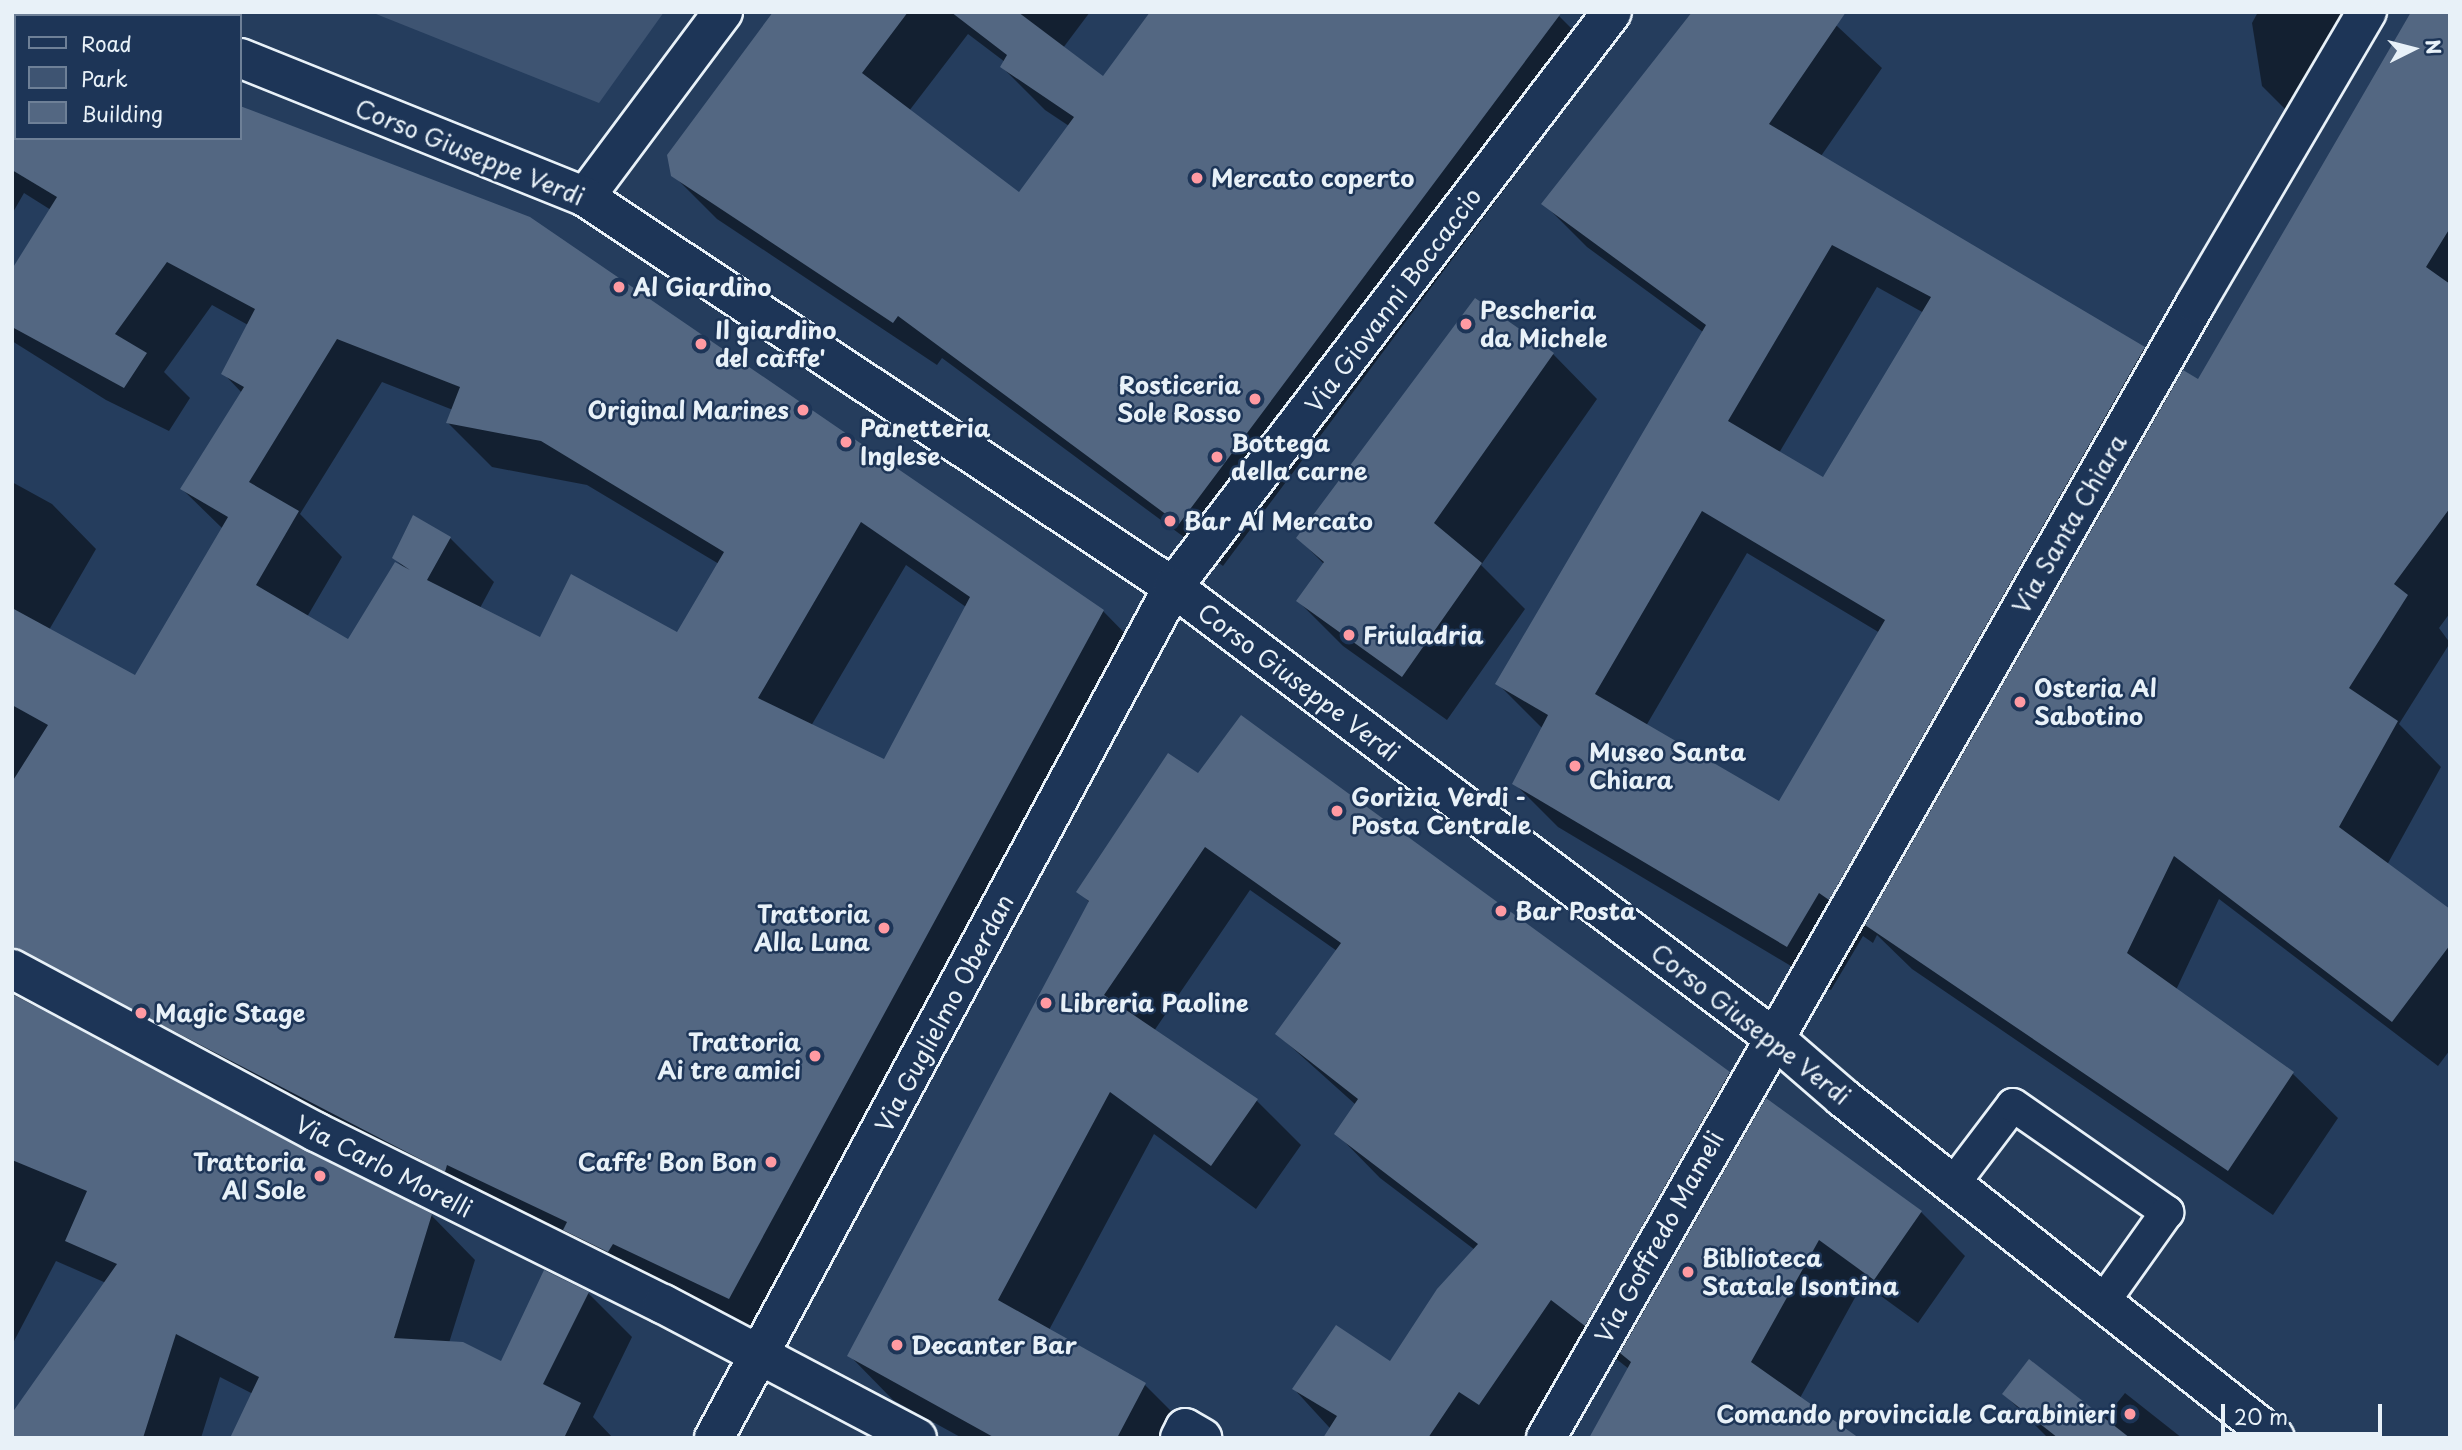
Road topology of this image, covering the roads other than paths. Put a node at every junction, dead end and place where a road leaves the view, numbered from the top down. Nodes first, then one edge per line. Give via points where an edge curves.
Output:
1 (723, 12) edge
2 (1612, 12) edge
3 (2367, 12) edge
4 (242, 59) edge
5 (585, 197) junction
6 (1173, 587) junction
7 (12, 969) edge
8 (1774, 1038) junction
9 (1953, 1184) junction
10 (2103, 1302) junction
11 (759, 1356) junction
12 (714, 1438) edge
13 (917, 1438) edge
14 (1180, 1438) edge
15 (1202, 1438) edge
16 (1546, 1438) edge
17 (2275, 1438) edge

1 - 5 street
2 - 6 street, Via Giovanni Boccaccio
3 - 8 street, Via Santa Chiara
4 - 5 street, Corso Giuseppe Verdi
5 - 6 street, Corso Giuseppe Verdi
6 - 8 street, Corso Giuseppe Verdi
6 - 11 street, Via Guglielmo Oberdan
7 - 11 street, Via Carlo Morelli via 316,1132
8 - 9 street, Corso Giuseppe Verdi
8 - 16 street, Via Goffredo Mameli
9 - 10 street, Corso Giuseppe Verdi
9 - 10 lane via 2013,1105 2167,1212
10 - 17 street, Corso Giuseppe Verdi
11 - 12 street, Via Guglielmo Oberdan
11 - 13 street, Via Carlo Morelli
14 - 15 street via 1185,1428

